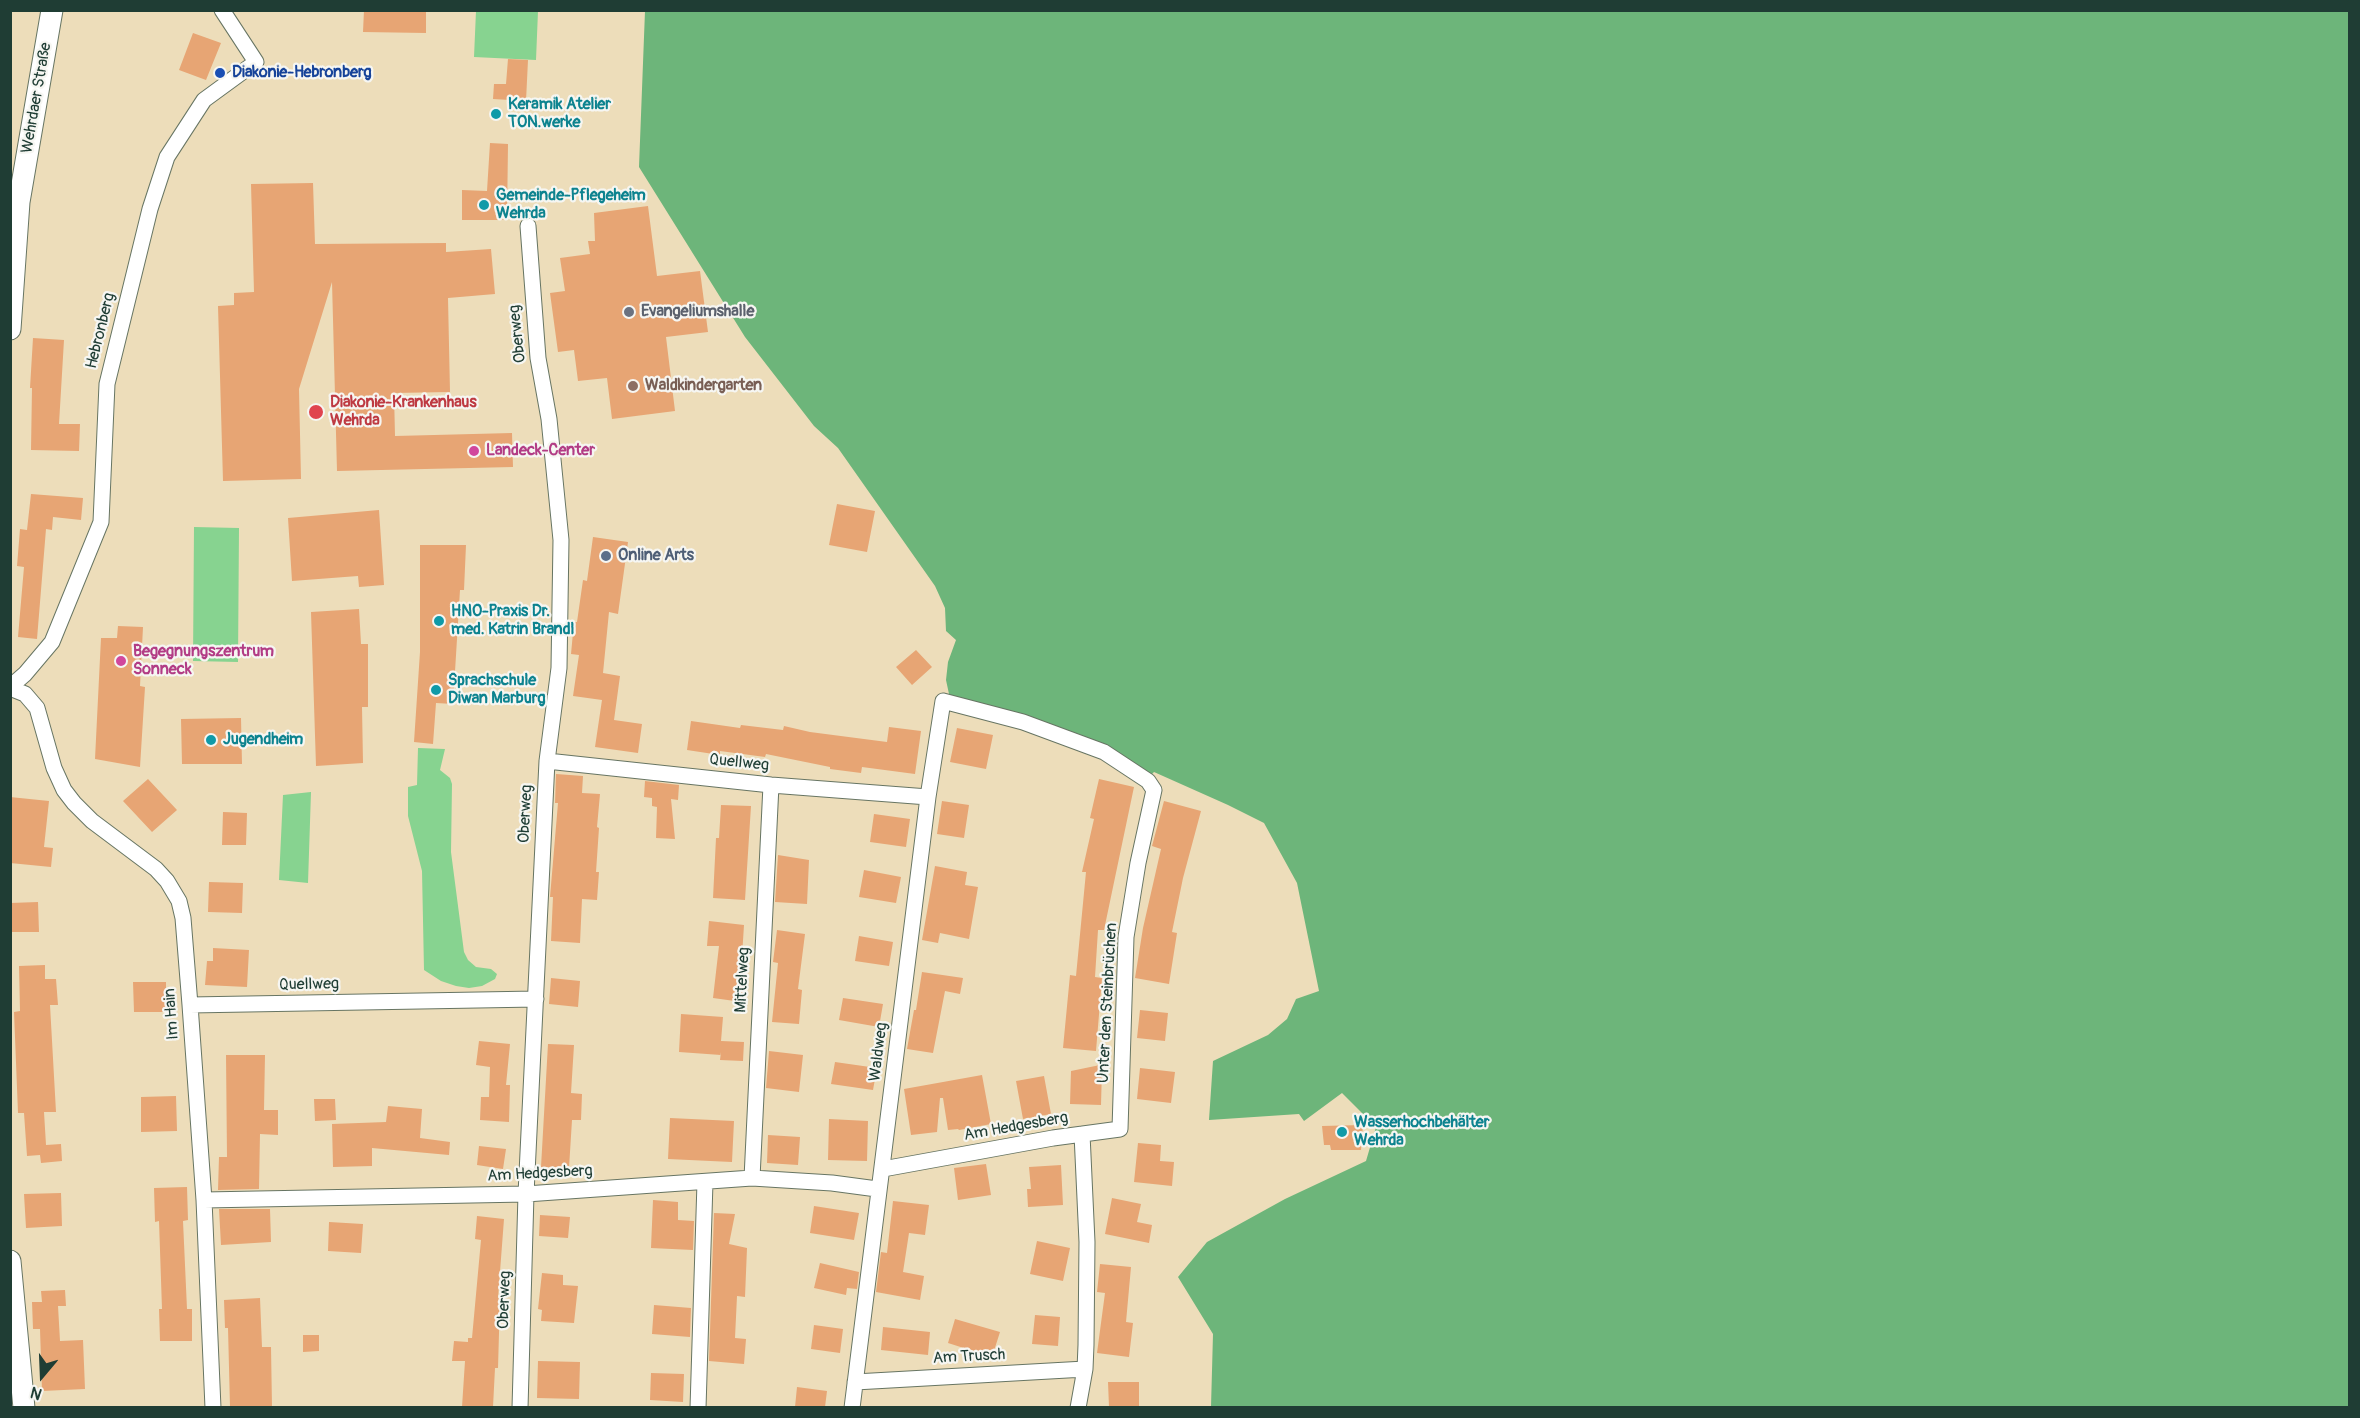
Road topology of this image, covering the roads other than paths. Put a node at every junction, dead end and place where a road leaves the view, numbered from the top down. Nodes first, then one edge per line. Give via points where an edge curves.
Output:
1 (52, 10) edge
2 (222, 10) edge
3 (528, 225) dead end
4 (10, 329) edge
5 (10, 687) edge
6 (943, 701) joint
7 (547, 761) junction
8 (771, 785) junction
9 (928, 797) junction
10 (536, 999) junction
11 (190, 1005) junction
12 (1120, 1129) joint
13 (1082, 1134) junction
14 (883, 1169) junction
15 (752, 1178) junction
16 (705, 1182) junction
17 (878, 1189) junction
18 (526, 1194) junction
19 (204, 1200) junction
20 (10, 1260) edge
21 (1085, 1369) junction
22 (855, 1382) junction
23 (24, 1407) edge
24 (213, 1407) edge
25 (520, 1407) edge
26 (698, 1407) edge
27 (852, 1407) edge
28 (1078, 1407) edge

1 - 4 main road, Wehrdaer Straße via 19,202
2 - 5 street, Hebronberg via 256,62 204,100 167,157 150,209 107,384 101,522 52,642
3 - 7 street, Oberweg via 538,358 549,419 561,540 559,668
5 - 11 street, Im Hain via 25,694 37,708 64,790 92,820 156,868 179,901
6 - 9 street, Waldweg
6 - 12 street, Unter den Steinbrüchen via 1023,722 1104,752 1148,781 1154,790 1126,937
7 - 8 street, Quellweg
7 - 10 street, Oberweg
8 - 9 street, Quellweg
8 - 15 street, Mittelweg
9 - 14 street, Waldweg
10 - 11 street, Quellweg
10 - 18 street, Oberweg
11 - 19 street, Im Hain
12 - 13 street, Am Hedgesberg
13 - 14 street, Am Hedgesberg
13 - 21 street via 1087,1242
14 - 17 street, Waldweg
15 - 16 street, Am Hedgesberg
15 - 17 street, Am Hedgesberg
16 - 18 street, Am Hedgesberg
16 - 26 street
17 - 22 street, Waldweg
18 - 19 street, Am Hedgesberg
18 - 25 street, Oberweg
19 - 24 street, Im Hain
20 - 23 main road
21 - 22 street, Am Trusch
21 - 28 street
22 - 27 street, Waldweg

